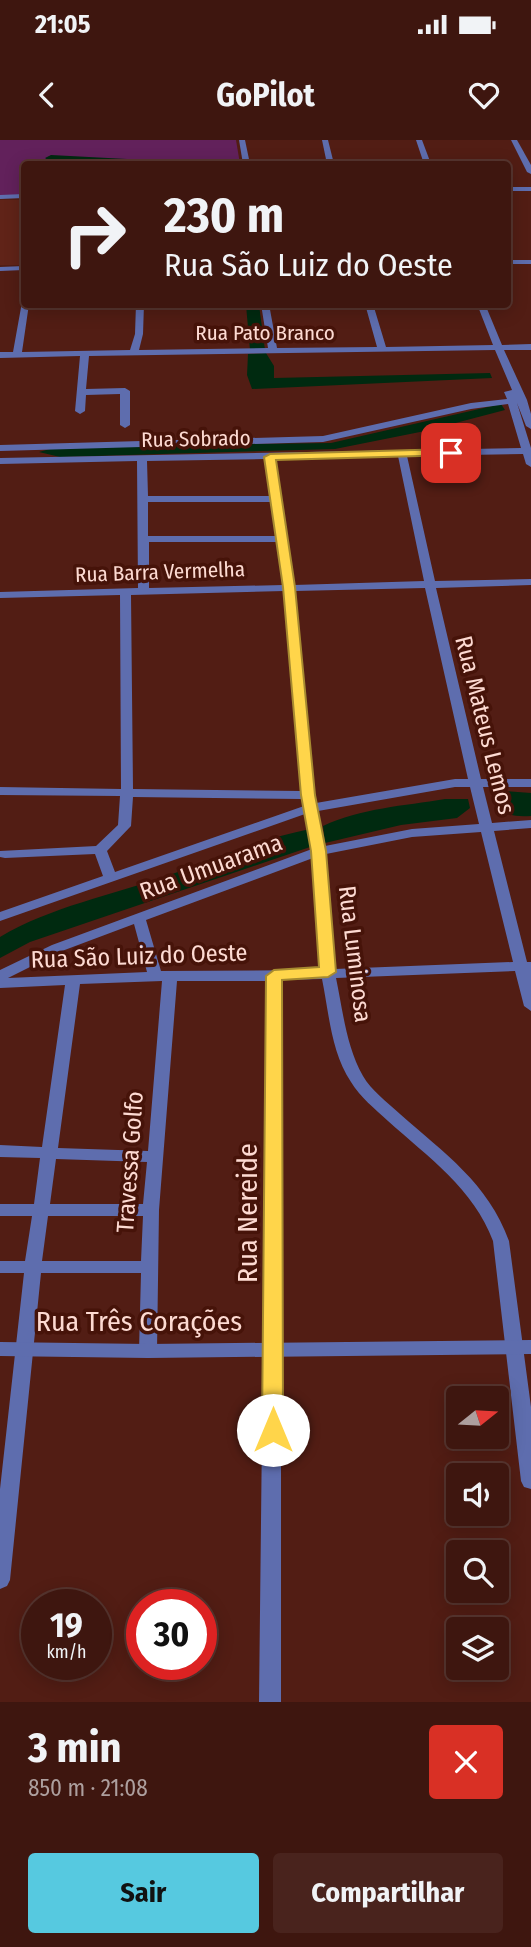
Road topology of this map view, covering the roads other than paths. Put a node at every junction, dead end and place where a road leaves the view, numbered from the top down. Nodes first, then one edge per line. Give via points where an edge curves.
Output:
1 (242, 140) edge
2 (325, 140) edge
3 (419, 140) edge
4 (514, 140) edge
5 (246, 161) edge
6 (330, 161) edge
7 (427, 161) edge
8 (531, 172) edge
9 (531, 189) edge
10 (511, 190) edge
11 (21, 196) edge
12 (0, 197) edge
13 (511, 262) edge
14 (531, 262) edge
15 (21, 268) edge
16 (0, 269) edge
17 (24, 308) edge
18 (140, 308) edge
19 (266, 308) edge
20 (370, 308) edge
21 (482, 308) edge
22 (531, 347) edge
23 (497, 348) junction
24 (382, 349) junction
25 (134, 351) junction
26 (273, 351) junction
27 (85, 353) junction
28 (0, 355) edge
29 (17, 355) junction
30 (531, 390) edge
31 (82, 392) junction
32 (518, 399) edge
33 (80, 411) dead end
34 (125, 425) dead end
35 (531, 426) edge
36 (34, 447) junction
37 (0, 448) edge
38 (528, 451) edge
39 (401, 454) junction
40 (270, 457) junction
41 (29, 458) junction
42 (142, 459) junction
43 (0, 461) edge
44 (531, 464) edge
45 (143, 499) junction
46 (276, 499) junction
47 (145, 539) junction
48 (282, 539) junction
49 (531, 582) edge
50 (428, 585) junction
51 (289, 587) junction
52 (144, 591) junction
53 (125, 592) junction
54 (0, 595) edge
55 (475, 783) junction
56 (531, 783) edge
57 (0, 791) edge
58 (127, 793) junction
59 (309, 802) junction
60 (531, 824) edge
61 (488, 825) junction
62 (100, 850) junction
63 (319, 851) junction
64 (5, 854) dead end
65 (111, 879) junction
66 (0, 917) edge
67 (139, 918) junction
68 (526, 967) edge
69 (328, 972) junction
70 (0, 976) edge
71 (162, 976) junction
72 (274, 976) junction
73 (74, 981) junction
74 (0, 983) edge
75 (531, 1006) edge
76 (0, 1151) edge
77 (49, 1153) junction
78 (154, 1157) junction
79 (0, 1210) edge
80 (41, 1210) junction
81 (150, 1210) junction
82 (0, 1267) edge
83 (33, 1267) junction
84 (148, 1267) junction
85 (522, 1347) edge
86 (0, 1349) edge
87 (24, 1349) junction
88 (273, 1349) junction
89 (148, 1351) junction
90 (531, 1481) edge
91 (0, 1580) edge
92 (270, 1702) edge

1 - 5 street
2 - 6 street
3 - 7 street
4 - 8 street
9 - 10 street
11 - 12 street
13 - 14 street
15 - 16 street
17 - 29 street
18 - 25 street
19 - 26 street
20 - 24 street
21 - 23 street
22 - 23 street, Rua Pato Branco
23 - 24 street, Rua Pato Branco
23 - 32 street
24 - 26 street, Rua Pato Branco
25 - 26 street, Rua Pato Branco
25 - 27 street, Rua Pato Branco
27 - 29 street, Rua Pato Branco
27 - 31 street
28 - 29 street, Rua Pato Branco
30 - 32 street, Rua Sobrado
31 - 33 street
31 - 34 street via 125,391
32 - 35 street
32 - 36 street, Rua Sobrado via 323,439
32 - 38 street
36 - 37 street, Rua Sobrado
36 - 41 street
38 - 39 street, Rua Sobrado
38 - 44 street
39 - 40 street, Rua Sobrado
39 - 50 street, Rua Mateus Lemos
40 - 42 street, Rua Sobrado
40 - 46 street, Rua Luminosa
41 - 42 street, Rua Sobrado
41 - 43 street, Rua Sobrado
42 - 45 street
45 - 46 street
45 - 47 street
46 - 48 street, Rua Luminosa
47 - 48 street
47 - 52 street
48 - 51 street, Rua Luminosa
49 - 50 street, Rua Barra Vermelha
50 - 51 street, Rua Barra Vermelha
50 - 55 street, Rua Mateus Lemos
51 - 52 street, Rua Barra Vermelha
51 - 59 street, Rua Luminosa
52 - 53 street, Rua Barra Vermelha
53 - 54 street, Rua Barra Vermelha
53 - 58 street
55 - 56 street, Rua Umuarama
55 - 59 street, Rua Umuarama
55 - 61 street, Rua Mateus Lemos
57 - 58 street
58 - 59 street
58 - 62 street via 124,826
59 - 63 street, Rua Luminosa
59 - 65 street, Rua Umuarama
60 - 61 street, Rua Umuarama
61 - 63 street, Rua Umuarama via 412,833
61 - 68 street, Rua Mateus Lemos
62 - 64 street
62 - 65 street
63 - 67 street, Rua Umuarama
63 - 69 street, Rua Luminosa
65 - 66 street, Rua Umuarama
67 - 70 street, Rua Umuarama via 48,951
67 - 71 street, Travessa Golfo
68 - 69 street, Rua São Luiz do Oeste
68 - 75 street, Rua Mateus Lemos
69 - 72 street, Rua São Luiz do Oeste
69 - 85 street, Rua Luminosa via 343,1049 357,1080 472,1188 493,1219
71 - 72 street, Rua São Luiz do Oeste
71 - 73 street, Rua São Luiz do Oeste
71 - 78 street, Travessa Golfo
72 - 88 street, Rua Nereide
73 - 74 street, Rua São Luiz do Oeste
73 - 77 street
76 - 77 street
77 - 78 street
77 - 80 street
78 - 81 street, Travessa Golfo
79 - 80 street
80 - 81 street
80 - 83 street
81 - 84 street, Travessa Golfo
82 - 83 street
83 - 84 street
83 - 87 street
84 - 89 street, Travessa Golfo
85 - 88 street, Rua Três Corações
85 - 90 street, Rua Luminosa
86 - 87 street, Rua Três Corações
87 - 89 street, Rua Três Corações
87 - 91 street
88 - 89 street, Rua Três Corações
88 - 92 street, Rua Nereide

